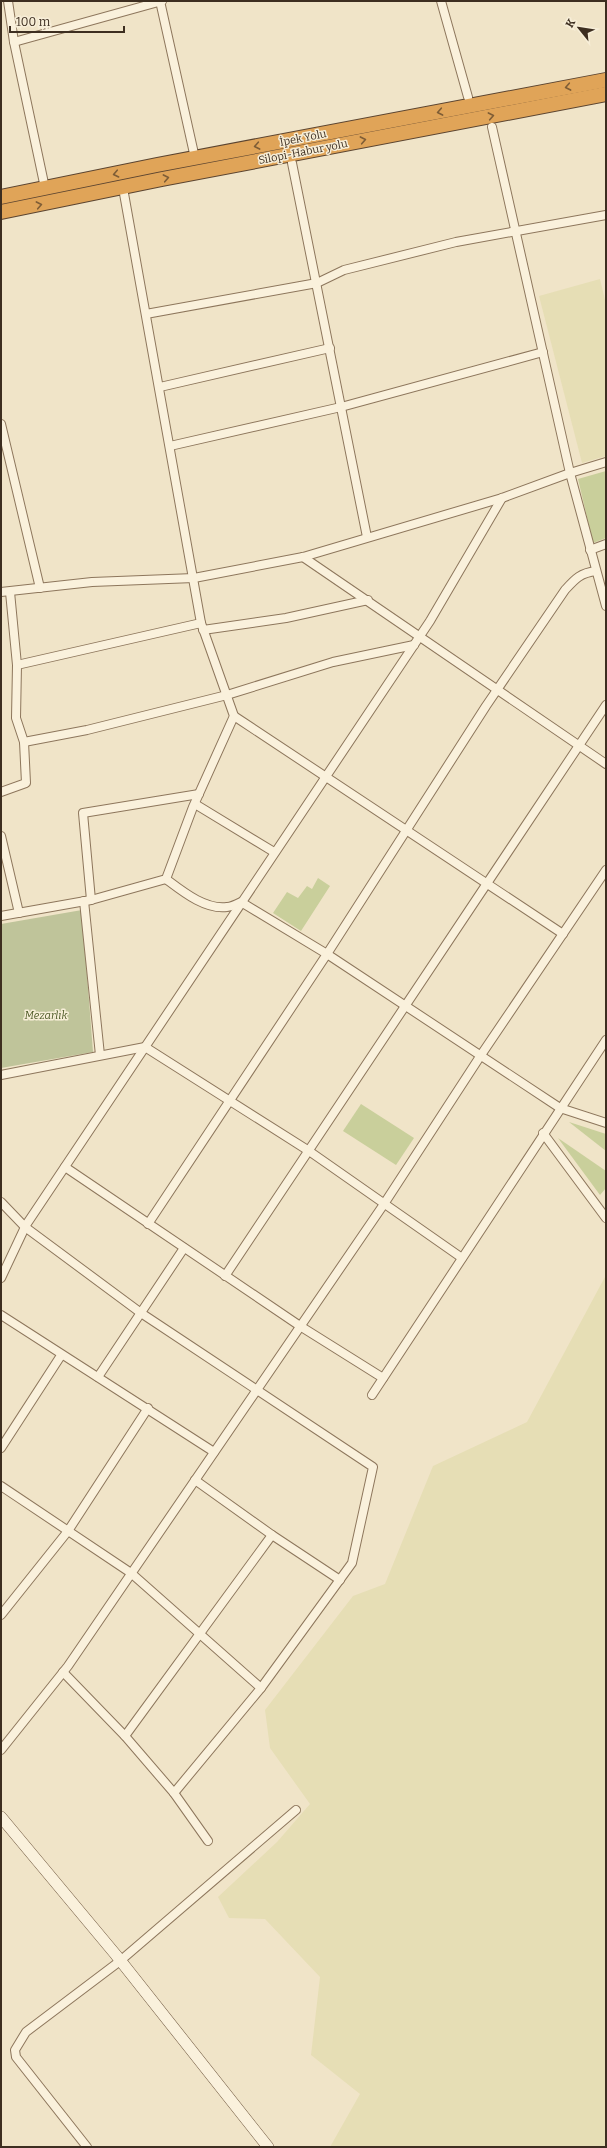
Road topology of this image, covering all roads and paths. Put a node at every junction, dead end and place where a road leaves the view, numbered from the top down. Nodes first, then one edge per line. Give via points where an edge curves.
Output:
1 (8, 1) edge
2 (160, 1) edge
3 (441, 1) edge
4 (14, 42) junction
5 (606, 80) edge
6 (606, 94) edge
7 (468, 97) dead end
8 (492, 127) dead end
9 (195, 158) junction
10 (292, 163) dead end
11 (45, 188) junction
12 (123, 188) junction
13 (1, 197) edge
14 (1, 212) edge
15 (606, 215) edge
16 (516, 232) junction
17 (317, 283) junction
18 (146, 314) junction
19 (330, 348) junction
20 (543, 352) junction
21 (160, 387) junction
22 (341, 407) junction
23 (1, 424) edge
24 (170, 446) junction
25 (606, 462) edge
26 (570, 473) junction
27 (502, 498) junction
28 (367, 537) junction
29 (606, 544) edge
30 (590, 550) junction
31 (303, 557) junction
32 (596, 571) junction
33 (194, 578) junction
34 (40, 588) junction
35 (1, 592) edge
36 (10, 592) junction
37 (368, 600) junction
38 (606, 606) edge
39 (202, 626) junction
40 (420, 637) junction
41 (414, 645) junction
42 (17, 666) junction
43 (498, 689) junction
44 (227, 695) junction
45 (606, 706) edge
46 (234, 716) junction
47 (24, 742) junction
48 (579, 746) junction
49 (606, 764) edge
50 (326, 776) junction
51 (1, 792) edge
52 (199, 794) junction
53 (195, 804) junction
54 (408, 830) junction
55 (1, 836) edge
56 (274, 852) junction
57 (606, 870) edge
58 (166, 879) junction
59 (486, 884) junction
60 (87, 900) junction
61 (241, 902) junction
62 (19, 913) junction
63 (1, 916) edge
64 (563, 934) junction
65 (327, 954) junction
66 (405, 1007) junction
67 (606, 1040) edge
68 (145, 1047) junction
69 (100, 1055) junction
70 (481, 1055) junction
71 (1, 1074) edge
72 (230, 1100) junction
73 (560, 1108) junction
74 (606, 1123) edge
75 (543, 1133) junction
76 (309, 1151) junction
77 (64, 1167) junction
78 (1, 1202) edge
79 (384, 1204) junction
80 (606, 1218) edge
81 (148, 1224) junction
82 (25, 1227) junction
83 (184, 1248) junction
84 (462, 1258) junction
85 (225, 1276) junction
86 (1, 1278) edge
87 (141, 1313) junction
88 (1, 1315) edge
89 (300, 1326) junction
90 (60, 1357) dead end
91 (98, 1377) junction
92 (383, 1378) junction
93 (257, 1390) junction
94 (372, 1395) dead end
95 (148, 1408) junction
96 (1, 1448) edge
97 (214, 1452) junction
98 (195, 1480) junction
99 (1, 1486) edge
100 (68, 1531) junction
101 (272, 1535) junction
102 (131, 1573) junction
103 (340, 1580) junction
104 (1, 1615) edge
105 (201, 1633) junction
106 (63, 1672) junction
107 (261, 1688) junction
108 (124, 1736) junction
109 (1, 1750) edge
110 (174, 1793) junction
111 (296, 1810) dead end
112 (1, 1817) edge
113 (208, 1841) dead end
114 (120, 1961) junction
115 (87, 2147) edge
116 (268, 2147) edge

1 - 4 street
2 - 4 street
2 - 9 street
3 - 7 street
4 - 11 street
5 -> 9 highway, İpek Yolu
12 -> 6 highway, Silopi-Habur yolu
8 - 16 street
9 -> 11 highway, İpek Yolu
10 - 17 street
11 - 13 highway, İpek Yolu
14 -> 12 highway, Silopi-Habur yolu
12 - 18 street
15 - 16 street
16 - 17 street via 456,242 352,269
16 - 20 street
17 - 18 street
17 - 19 street
18 - 21 street
19 - 21 street
19 - 22 street
20 - 22 street
20 - 26 street
21 - 24 street
22 - 24 street
22 - 28 street
23 - 34 street
24 - 33 street
25 - 26 street
26 - 27 street
26 - 30 street
27 - 28 street
27 - 40 street
28 - 31 street
29 - 30 street
30 - 32 street
31 - 33 street
31 - 37 street
32 - 38 street
32 - 43 street via 584,572 565,590
33 - 34 street via 92,582
33 - 39 street
34 - 36 street
35 - 36 street
36 - 42 street
37 - 39 street via 286,618
37 - 40 street
39 - 42 street
39 - 44 street
40 - 41 street
40 - 43 street
41 - 44 street via 310,668
41 - 50 street
42 - 47 street via 16,718
43 - 48 street
43 - 54 street
44 - 46 street
44 - 47 street via 87,730
45 - 48 street
46 - 50 street
46 - 52 street
47 - 51 street via 26,783
48 - 49 street
48 - 59 street
50 - 54 street
50 - 56 street
52 - 53 street
52 - 60 street via 83,814
53 - 56 street
53 - 58 street
54 - 59 street
54 - 65 street
55 - 62 street
56 - 61 street
57 - 64 street
58 - 60 street
58 - 61 street via 189,896 216,907 227,907
59 - 64 street
59 - 66 street
60 - 62 street
60 - 69 street
61 - 65 street
61 - 68 street
62 - 63 street
64 - 70 street
65 - 66 street
65 - 72 street
66 - 70 street
66 - 76 street
67 - 73 street
68 - 69 street
68 - 72 street
68 - 77 street
69 - 71 street
70 - 73 street
70 - 79 street
72 - 76 street
72 - 81 street
73 - 74 street
73 - 75 street
75 - 80 street
75 - 84 street
76 - 79 street
76 - 85 street
77 - 81 street
77 - 82 street
78 - 82 street
79 - 84 street
79 - 89 street
81 - 83 street
82 - 86 street
82 - 87 street
83 - 85 street
83 - 87 street
84 - 92 street
85 - 89 street
87 - 91 street
87 - 93 street
88 - 91 street
89 - 92 street
89 - 93 street
90 - 96 street
91 - 95 street
92 - 94 street
93 - 97 street
93 - 103 street via 373,1467 352,1563
95 - 97 street
95 - 100 street
97 - 98 street
98 - 101 street
98 - 102 street
99 - 100 street
100 - 102 street
100 - 104 street
101 - 103 street
101 - 105 street
102 - 105 street
102 - 106 street
103 - 107 street
105 - 107 street
105 - 108 street
106 - 108 street
106 - 109 street
107 - 110 street
108 - 110 street
110 - 113 street
111 - 114 street
112 - 114 street
114 - 115 street via 36,2023 19,2040 15,2050 16,2057
114 - 116 street

